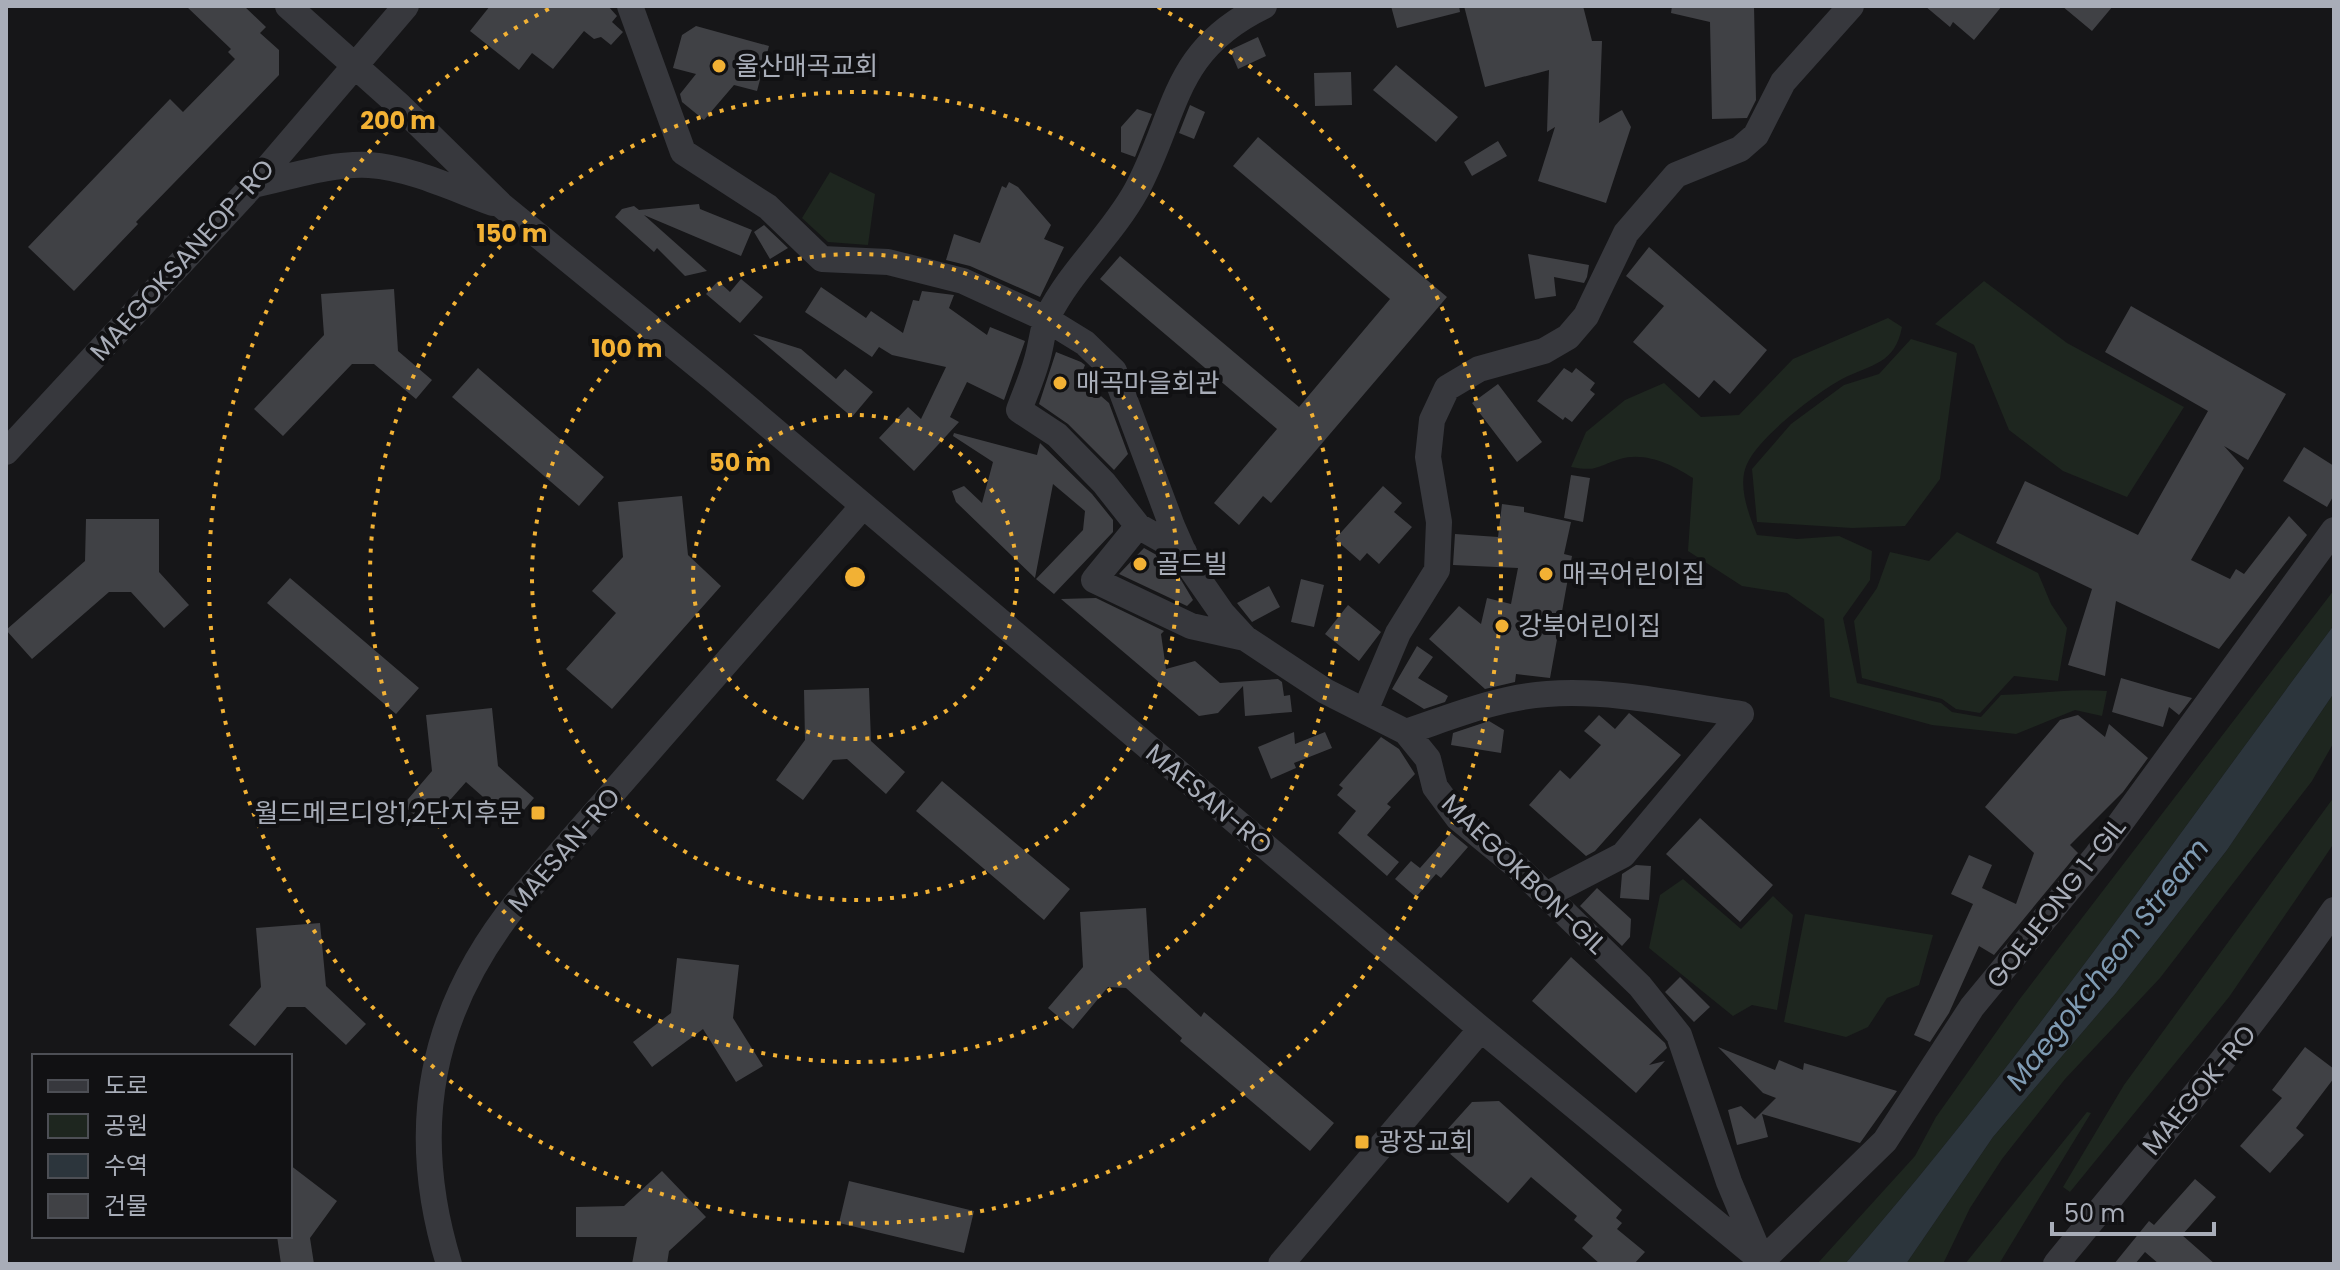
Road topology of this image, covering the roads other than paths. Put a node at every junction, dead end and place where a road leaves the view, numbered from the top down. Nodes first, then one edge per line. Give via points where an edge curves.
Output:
1 (288, 6) edge
2 (406, 6) edge
3 (630, 6) edge
4 (1264, 6) edge
5 (1851, 6) edge
6 (356, 66) junction
7 (253, 185) junction
8 (501, 205) junction
9 (1046, 319) junction
10 (6, 452) edge
11 (863, 506) junction
12 (1138, 526) junction
13 (2334, 530) edge
14 (1184, 552) junction
15 (1245, 638) junction
16 (1365, 711) junction
17 (1406, 732) junction
18 (1546, 895) junction
19 (2334, 910) edge
20 (1481, 1029) junction
21 (1762, 1263) edge
22 (449, 1264) edge
23 (1281, 1264) edge
24 (2056, 1264) edge

1 - 6 street, MAESAN-RO
2 - 6 street
3 - 9 street, MAEGOKBON-GIL via 683,152 768,207 822,259 888,262 963,281
4 - 9 street via 1212,41 1186,73 1122,215
5 - 16 street via 1783,82 1756,135 1740,149 1676,175 1626,233 1586,316 1568,337 1544,351 1479,369 1447,388 1432,420 1428,457 1439,522 1437,570 1398,633
6 - 7 street, MAEGOKSANEOP-RO
6 - 8 street, MAESAN-RO
7 - 8 street via 370,165 407,172
7 - 10 street, MAEGOKSANEOP-RO
8 - 11 street, MAESAN-RO
9 - 12 street via 1019,410 1057,435
9 - 14 street, MAEGOKBON-GIL via 1085,343 1114,371
11 - 20 street, MAESAN-RO
11 - 22 street, MAESAN-RO via 519,900 463,981 445,1023 433,1077 428,1143 434,1203
12 - 14 street
12 - 15 street via 1094,580 1191,626
13 - 21 street, GOEJEONG 1-GIL via 2097,855 1972,1007 1885,1141
14 - 15 street, MAEGOKBON-GIL via 1222,613
15 - 16 street, MAEGOKBON-GIL
16 - 17 street, MAEGOKBON-GIL
17 - 18 street, MAEGOKBON-GIL via 1428,759 1435,787 1458,818
17 - 18 street via 1475,708 1547,694 1625,698 1741,714 1623,855
18 - 21 street, MAEGOKBON-GIL via 1640,986 1679,1035
19 - 24 street, MAEGOK-RO via 2219,1068
20 - 21 street, MAESAN-RO
20 - 23 street

